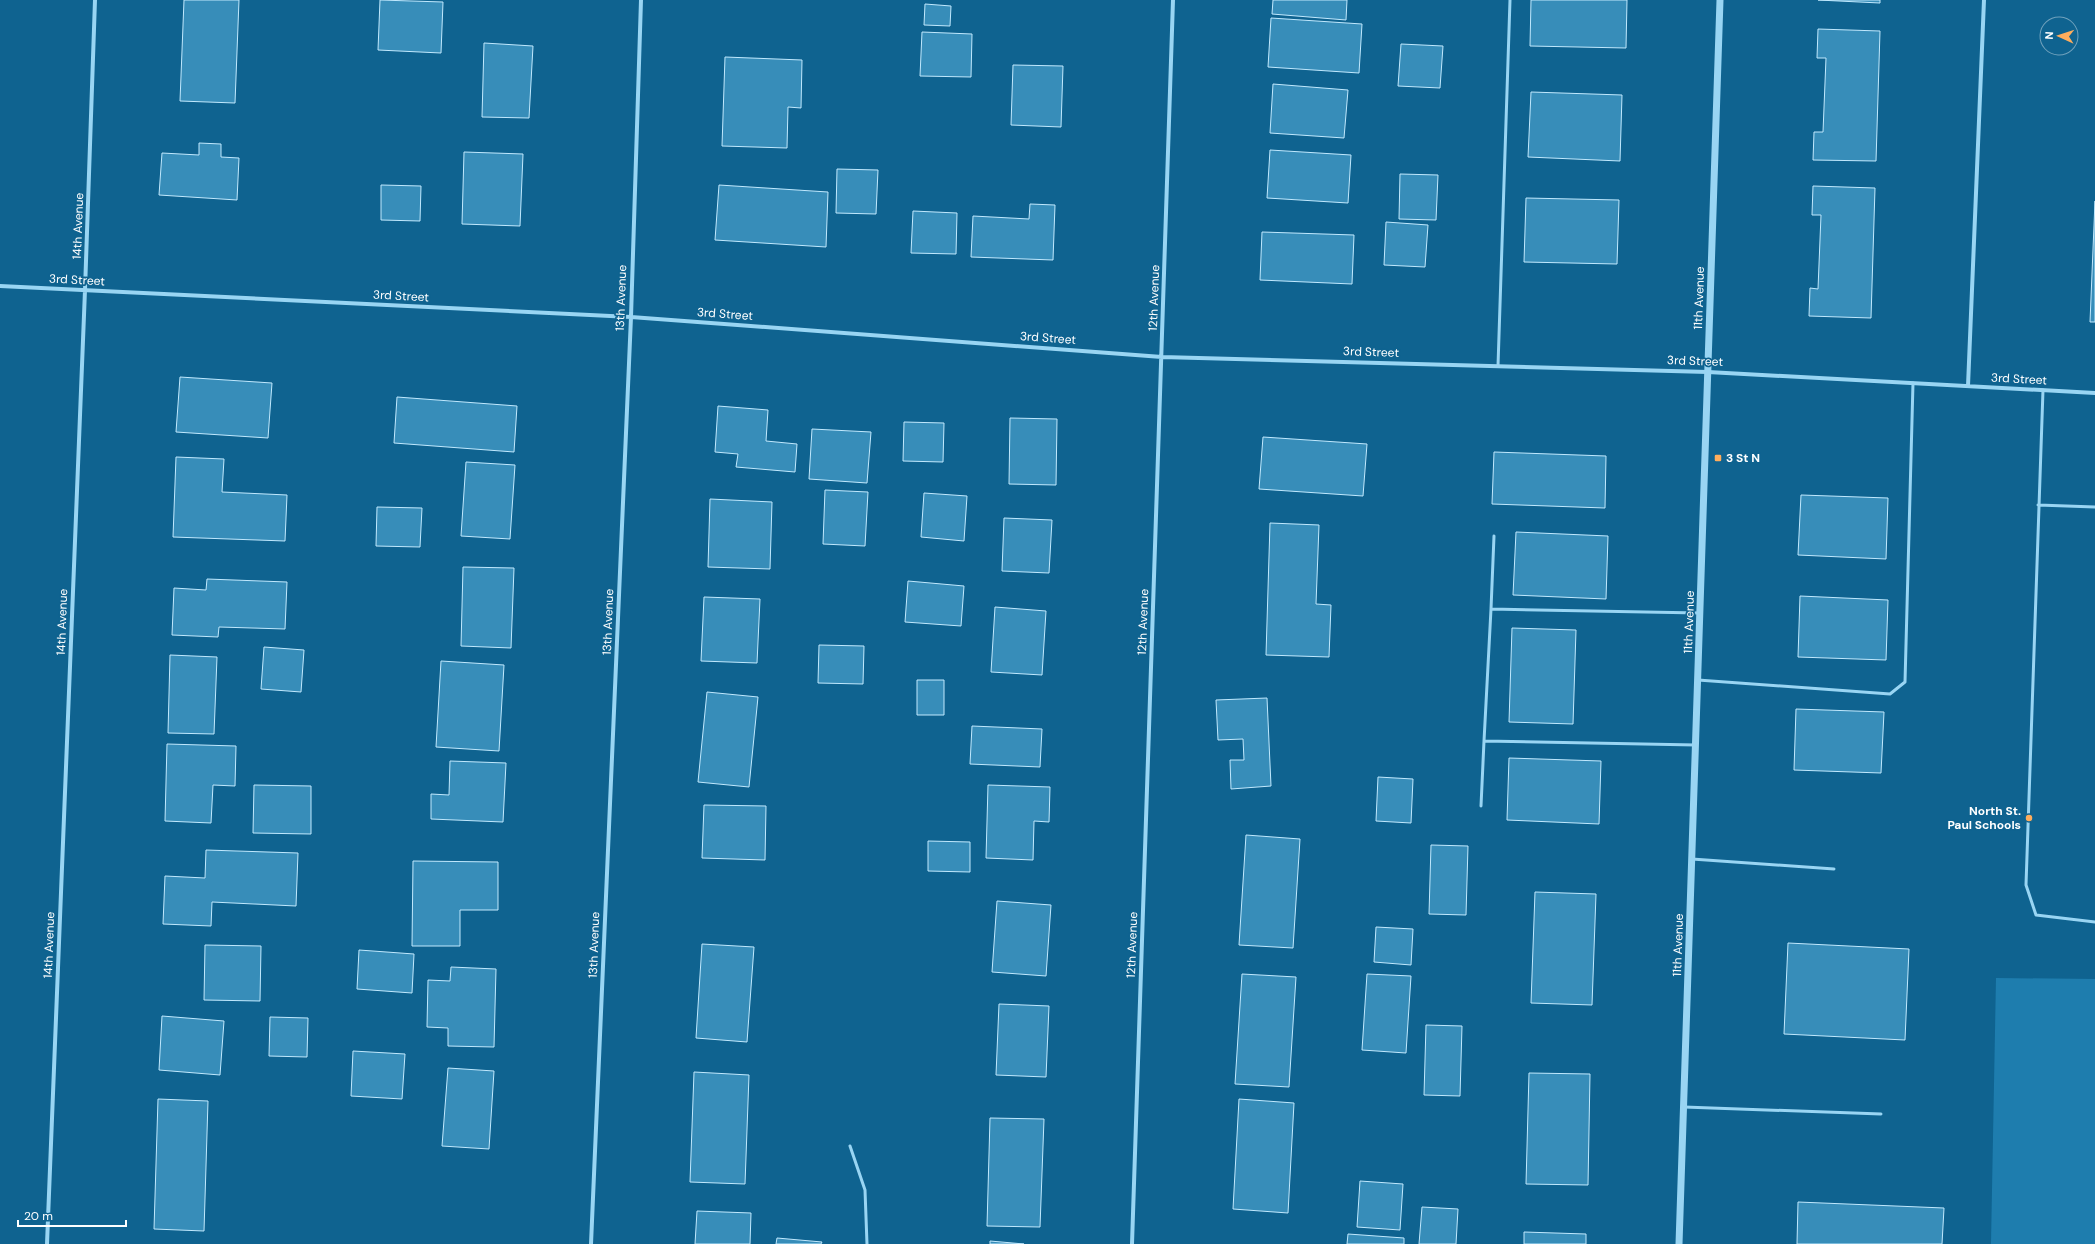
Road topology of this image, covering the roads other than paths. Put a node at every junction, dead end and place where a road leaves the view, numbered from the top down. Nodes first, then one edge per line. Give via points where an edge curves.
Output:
1 (95, 0) edge
2 (641, 0) edge
3 (1173, 0) edge
4 (1510, 0) edge
5 (1720, 0) edge
6 (1984, 0) edge
7 (0, 286) edge
8 (85, 290) junction
9 (631, 317) junction
10 (1162, 357) junction
11 (1498, 366) junction
12 (1708, 372) junction
13 (1913, 383) junction
14 (1968, 386) junction
15 (2043, 390) junction
16 (2095, 393) edge
17 (2038, 505) junction
18 (2095, 507) edge
19 (1494, 536) dead end
20 (1491, 609) junction
21 (1701, 613) junction
22 (1698, 680) junction
23 (1484, 741) junction
24 (1696, 745) junction
25 (1480, 806) dead end
26 (1692, 860) junction
27 (1834, 869) dead end
28 (2095, 922) edge
29 (1684, 1107) junction
30 (1881, 1114) dead end
31 (850, 1146) dead end
32 (47, 1244) edge
33 (591, 1244) edge
34 (867, 1244) edge
35 (1132, 1244) edge
36 (1679, 1244) edge

1 - 8 street, 14th Avenue
2 - 9 street, 13th Avenue
3 - 10 street, 12th Avenue
4 - 11 lane
5 - 12 street, 11th Avenue
6 - 14 street
7 - 8 street, 3rd Street
8 - 9 street, 3rd Street
8 - 32 street, 14th Avenue
9 - 10 street, 3rd Street
9 - 33 street, 13th Avenue
10 - 11 street, 3rd Street
10 - 35 street, 12th Avenue
11 - 12 street, 3rd Street
12 - 13 street, 3rd Street
12 - 21 street, 11th Avenue
13 - 14 street, 3rd Street
13 - 22 lane via 1905,682 1890,694
14 - 15 street, 3rd Street
15 - 16 street, 3rd Street
15 - 17 lane
17 - 18 lane
17 - 28 lane via 2026,885 2036,915
19 - 20 lane
20 - 21 lane
20 - 23 lane
21 - 22 street, 11th Avenue
22 - 24 street, 11th Avenue
23 - 24 lane
23 - 25 lane
24 - 26 street, 11th Avenue
26 - 27 lane
26 - 29 street, 11th Avenue
29 - 30 lane
29 - 36 street, 11th Avenue
31 - 34 lane via 865,1190

